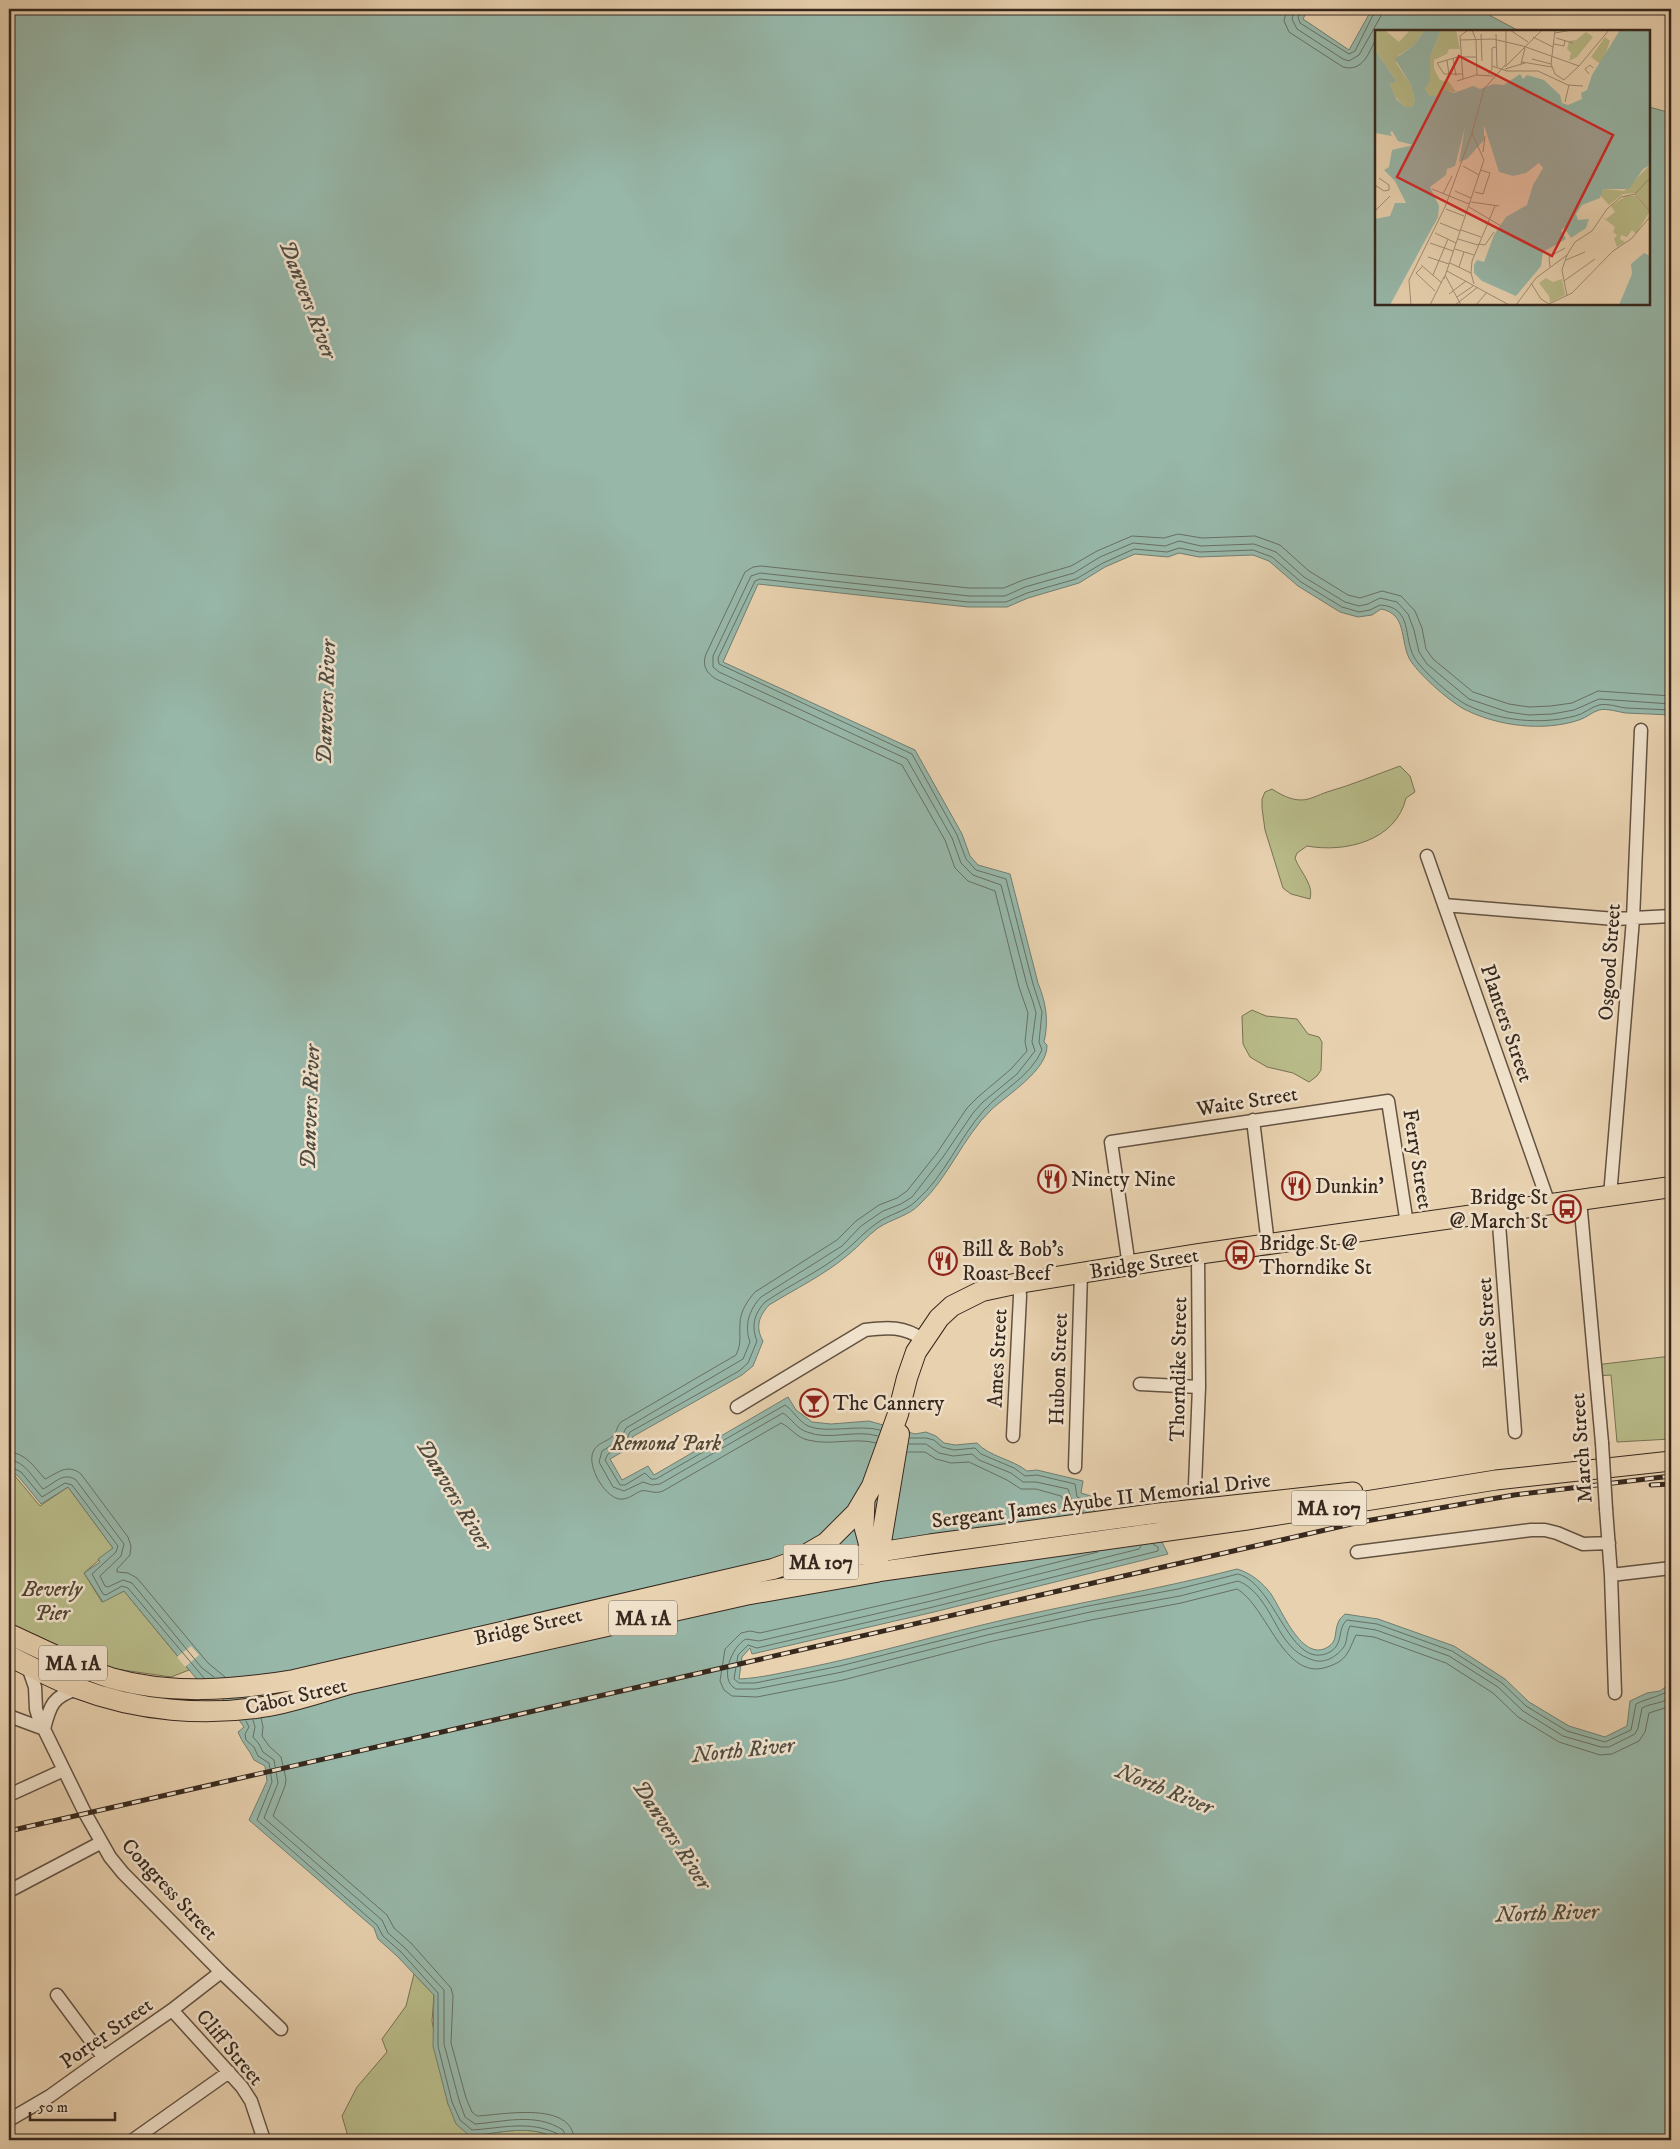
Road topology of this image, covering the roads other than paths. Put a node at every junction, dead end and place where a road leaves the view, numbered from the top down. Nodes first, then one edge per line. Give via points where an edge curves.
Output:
1 (1641, 730) dead end
2 (1427, 856) dead end
3 (1444, 905) junction
4 (1671, 916) edge
5 (1633, 919) junction
6 (1388, 1101) joint
7 (1253, 1120) junction
8 (1671, 1187) edge
9 (1610, 1196) junction
10 (1580, 1200) junction
11 (1549, 1204) junction
12 (1498, 1211) junction
13 (1407, 1224) junction
14 (1268, 1244) junction
15 (1198, 1254) junction
16 (1129, 1266) junction
17 (1080, 1273) junction
18 (1018, 1283) junction
19 (924, 1340) junction
20 (1140, 1384) dead end
21 (1199, 1387) junction
22 (738, 1407) dead end
23 (898, 1414) junction
24 (1515, 1432) dead end
25 (1013, 1436) dead end
26 (1671, 1461) edge
27 (1075, 1467) dead end
28 (1496, 1480) junction
29 (1195, 1485) dead end
30 (865, 1500) junction
31 (1609, 1544) junction
32 (1357, 1552) dead end
33 (874, 1559) junction
34 (1671, 1568) edge
35 (773, 1569) junction
36 (1611, 1575) junction
37 (9, 1634) edge
38 (9, 1656) edge
39 (407, 1662) junction
40 (27, 1664) junction
41 (78, 1689) junction
42 (1615, 1692) dead end
43 (9, 1716) edge
44 (44, 1730) junction
45 (64, 1770) junction
46 (9, 1795) edge
47 (100, 1843) junction
48 (9, 1891) edge
49 (221, 1972) junction
50 (57, 1995) dead end
51 (172, 2010) junction
52 (281, 2029) dead end
53 (103, 2057) junction
54 (229, 2072) junction
55 (9, 2120) edge
56 (132, 2140) edge
57 (264, 2140) edge

1 - 5 street, Osgood Street
2 - 3 street, Planters Street
3 - 5 street
3 - 11 street, Planters Street
4 - 5 street
5 - 9 street, Osgood Street
6 - 7 street, Waite Street
6 - 13 street, Ferry Street
7 - 14 street
7 - 16 street, Waite Street via 1111,1142
8 - 9 highway, Bridge Street / MA 1A
9 - 10 highway, Bridge Street / MA 1A
10 - 11 highway, Bridge Street / MA 1A
10 - 31 street, March Street, bridge
11 - 12 highway, Bridge Street / MA 1A
12 - 13 highway, Bridge Street / MA 1A
12 - 24 street, Rice Street
13 - 14 highway, Bridge Street / MA 1A
14 - 15 highway, Bridge Street / MA 1A
15 - 16 highway, Bridge Street / MA 1A
15 - 21 street, Thorndike Street
16 - 17 highway, Bridge Street / MA 1A
17 - 18 highway, Bridge Street / MA 1A
17 - 27 street, Hubon Street
18 - 19 highway, Bridge Street / MA 1A via 982,1291 952,1306
18 - 25 street, Ames Street
19 - 22 street via 901,1328 865,1330
19 - 23 highway, Bridge Street / MA 1A via 911,1365
20 - 21 street
21 - 29 street, Thorndike Street
23 - 30 highway, Bridge Street / MA 1A
23 - 33 highway, Bridge Street / MA 1A via 897,1450
26 - 28 main road, Sergeant James Ayube II Memorial Drive / MA 107
28 - 33 main road, Sergeant James Ayube II Memorial Drive / MA 107 via 1161,1532
28 - 33 main road, Sergeant James Ayube II Memorial Drive / MA 107 via 1159,1513
30 - 33 main road, Bridge Street via 864,1527
30 - 35 highway, Bridge Street / MA 1A via 826,1543 795,1561
31 - 32 street via 1584,1544 1557,1533 1538,1530
31 - 36 street, March Street
33 - 35 main road, Sergeant James Ayube II Memorial Drive / MA 107
33 - 39 highway, Bridge Street / MA 1A via 745,1595
34 - 36 street
35 - 39 highway, Bridge Street / MA 1A
36 - 42 street, March Street
37 - 39 highway, Cabot Street / MA 1A via 113,1678 194,1689 243,1688
38 - 40 highway, Cabot Street / MA 1A
39 - 41 highway, Cabot Street / MA 1A via 288,1702 249,1708 177,1710
40 - 41 highway, Cabot Street / MA 1A
40 - 44 street, Congress Street via 36,1687 36,1709
41 - 44 street via 58,1697 48,1712
43 - 44 street
44 - 45 street, Congress Street
45 - 46 street
45 - 47 street, Congress Street
47 - 48 street
47 - 49 street, Congress Street via 123,1873
49 - 51 street, Porter Street
49 - 52 street, Congress Street
50 - 53 street
51 - 53 street, Porter Street
51 - 54 street, Cliff Street
53 - 55 street, Porter Street via 50,2096
54 - 56 street
54 - 57 street, Cliff Street via 251,2101

